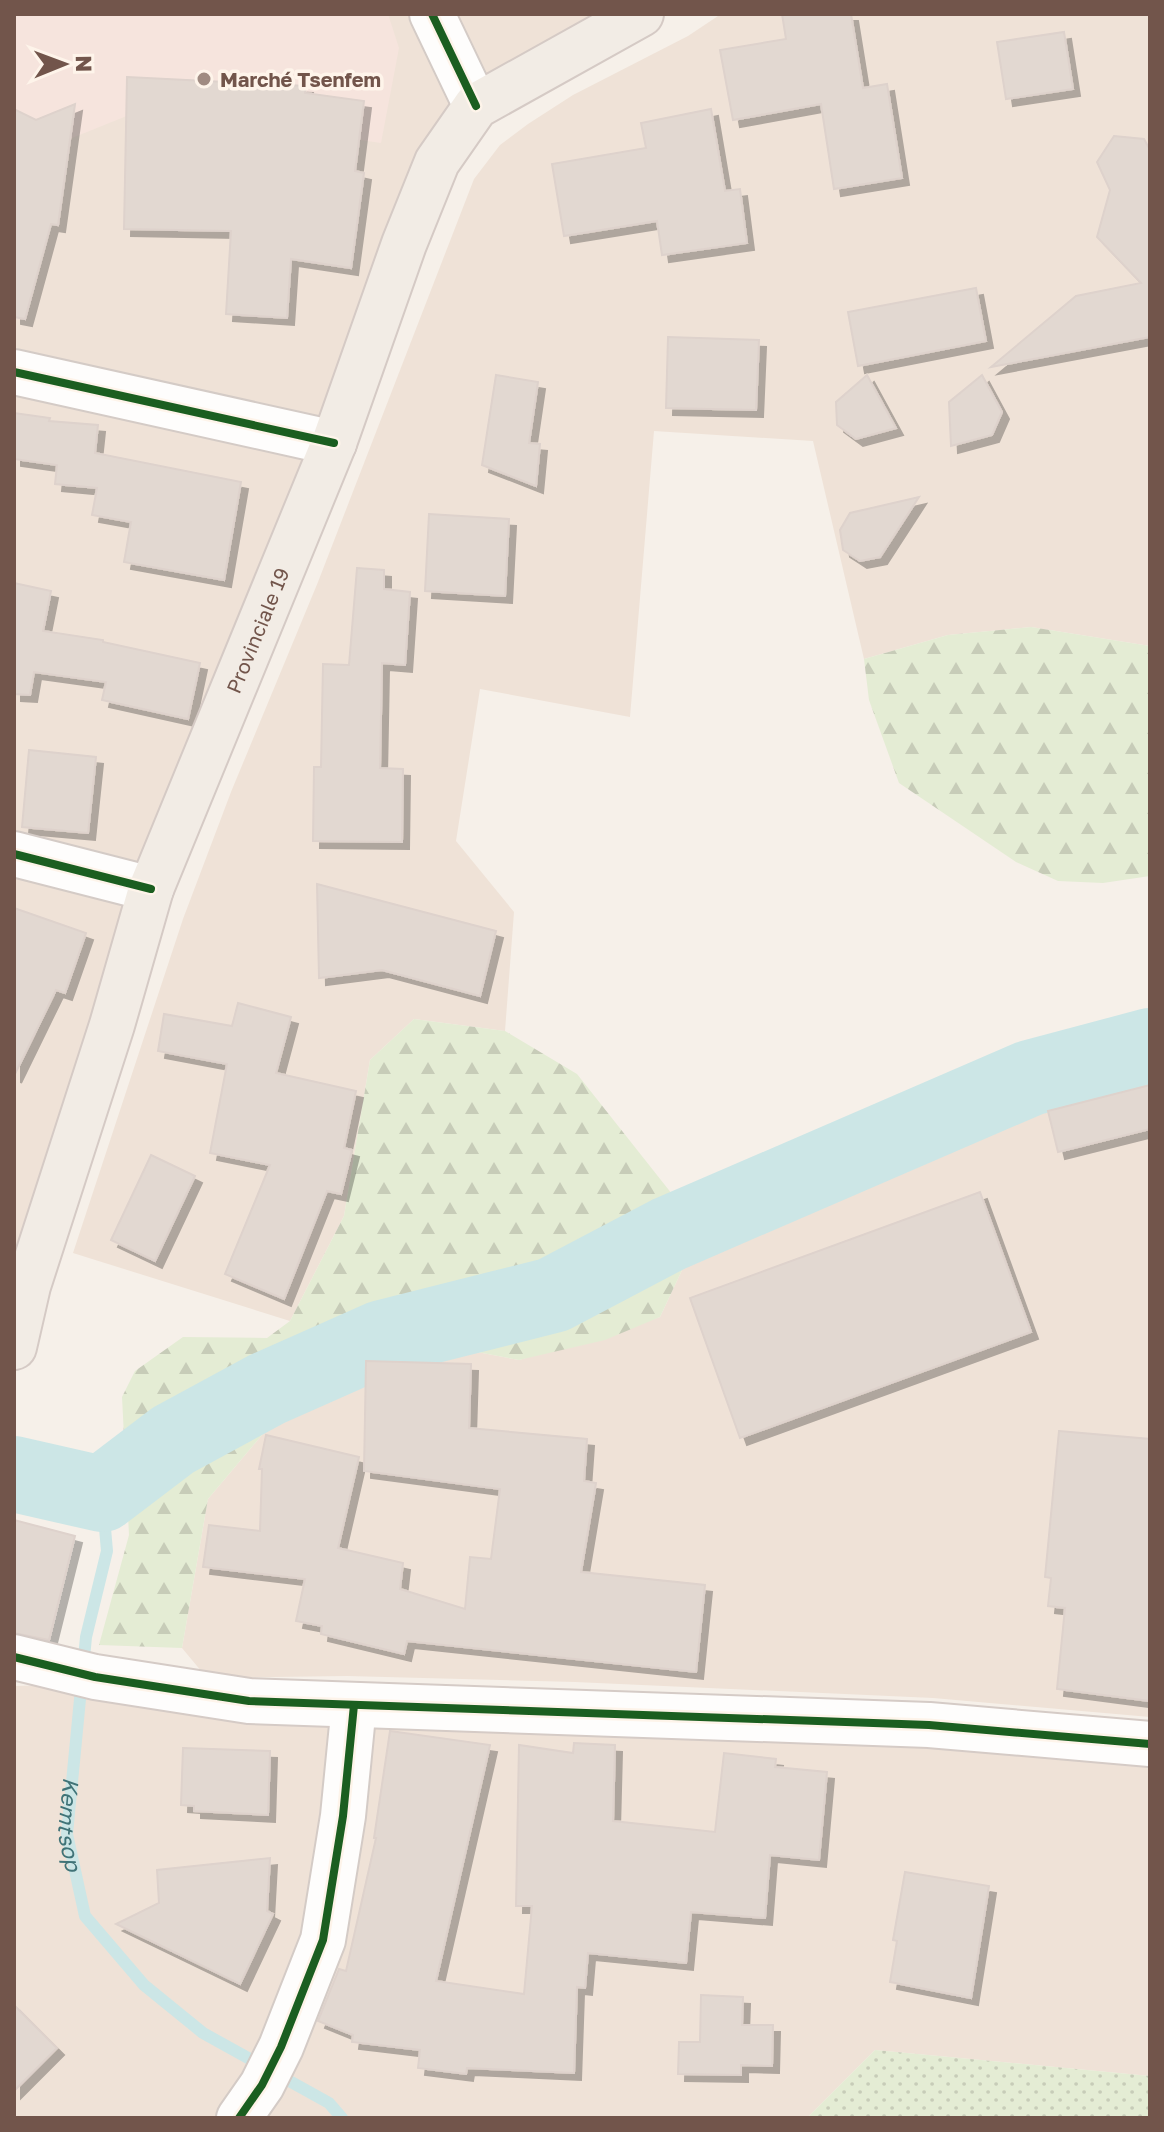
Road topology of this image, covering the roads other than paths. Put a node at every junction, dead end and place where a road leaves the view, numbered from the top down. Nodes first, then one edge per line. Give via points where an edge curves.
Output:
1 (432, 14) edge
2 (641, 14) edge
3 (476, 106) junction
4 (14, 372) edge
5 (334, 443) junction
6 (14, 854) edge
7 (151, 889) junction
8 (21, 1284) edge
9 (14, 1347) edge
10 (14, 1657) edge
11 (354, 1705) junction
12 (1150, 1744) edge
13 (261, 2083) edge

1 - 3 street
2 - 3 main road, Provinciale 19
3 - 5 main road, Provinciale 19 via 437,162
4 - 5 street
5 - 7 main road, Provinciale 19
6 - 7 street
7 - 8 main road, Provinciale 19 via 112,1025
8 - 9 main road, Provinciale 19
10 - 11 street via 249,1701
11 - 12 street via 929,1725
11 - 13 street via 323,1940

